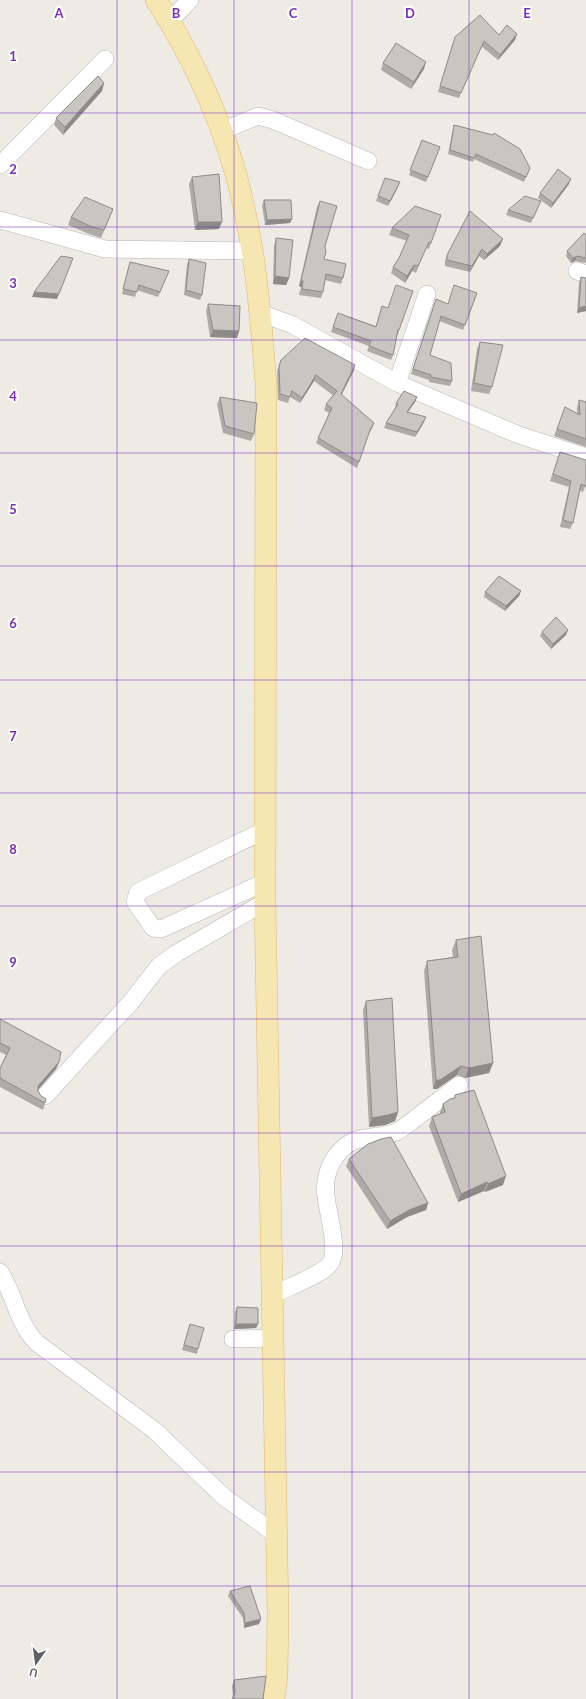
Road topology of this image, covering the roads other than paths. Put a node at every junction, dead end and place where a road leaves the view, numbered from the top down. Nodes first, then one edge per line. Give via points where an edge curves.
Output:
1 (156, 0) edge
2 (190, 0) edge
3 (170, 21) junction
4 (104, 59) dead end
5 (222, 131) junction
6 (368, 161) dead end
7 (0, 165) edge
8 (0, 220) edge
9 (252, 251) junction
10 (426, 294) dead end
11 (260, 313) junction
12 (397, 382) junction
13 (586, 457) edge
14 (265, 830) junction
15 (265, 892) junction
16 (460, 1085) dead end
17 (45, 1096) dead end
18 (0, 1272) edge
19 (273, 1295) junction
20 (274, 1338) junction
21 (233, 1339) dead end
22 (277, 1535) junction
23 (274, 1699) edge

1 - 3 main road
2 - 3 street
3 - 5 main road via 198,74
4 - 7 street
5 - 6 street via 256,117 263,117
5 - 9 main road via 243,203
8 - 9 street via 105,249
9 - 11 main road
10 - 12 street
11 - 12 street via 293,325
11 - 14 main road via 266,384
12 - 13 street via 519,435
14 - 15 main road
14 - 15 street via 138,892 135,902 153,928 161,930
15 - 17 street via 159,966 130,1003
15 - 19 main road
16 - 19 street via 399,1131 364,1137 350,1142 340,1152 330,1165 326,1185 334,1244 332,1260 321,1271
18 - 22 street via 21,1321 36,1343 154,1430 224,1497
19 - 20 main road
20 - 21 street
20 - 22 main road
22 - 23 main road via 277,1676

